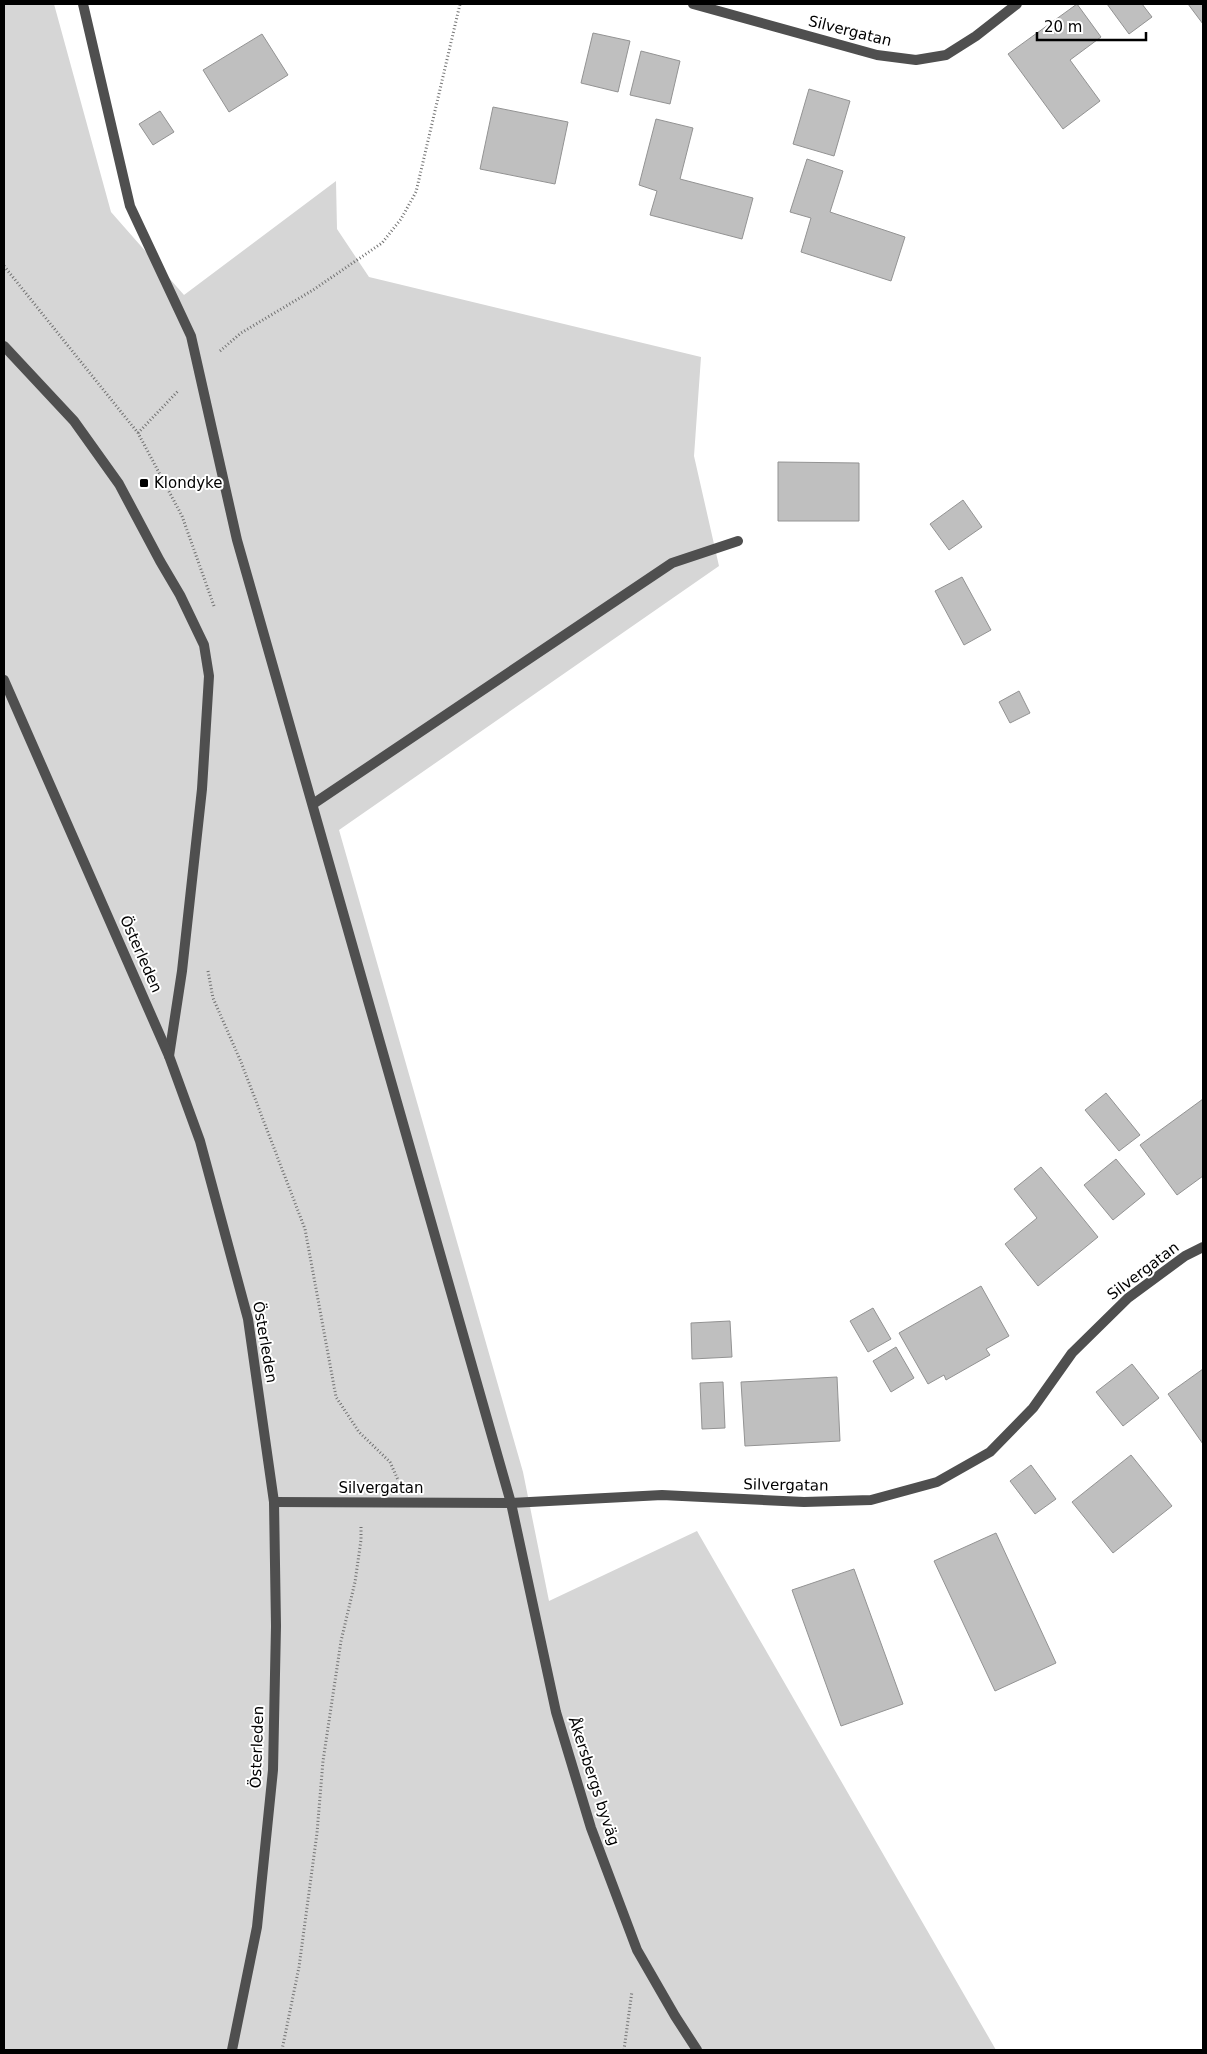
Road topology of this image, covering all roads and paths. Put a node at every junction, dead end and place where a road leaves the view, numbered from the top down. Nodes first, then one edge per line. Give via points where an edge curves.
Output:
1 (83, 4) edge
2 (460, 4) edge
3 (693, 4) edge
4 (1017, 4) edge
5 (4, 266) edge
6 (4, 346) edge
7 (199, 370) junction
8 (138, 432) junction
9 (738, 541) dead end
10 (217, 615) dead end
11 (4, 680) edge
12 (312, 804) junction
13 (207, 965) dead end
14 (169, 1056) junction
15 (1203, 1247) edge
16 (274, 1502) junction
17 (360, 1502) junction
18 (401, 1503) junction
19 (511, 1503) junction
20 (637, 1950) junction
21 (232, 2050) edge
22 (282, 2050) edge
23 (624, 2050) edge
24 (697, 2050) edge

1 - 7 street, Åkersbergs byväg via 130,206 191,336
2 - 7 path via 416,192 400,219 382,243 241,333
3 - 4 street, Silvergatan via 877,55 916,60 946,55
5 - 8 path
6 - 14 street via 74,421 119,484 204,646 209,676 202,789
7 - 8 path
7 - 12 street, Åkersbergs byväg via 237,540
8 - 10 path via 182,516
9 - 12 street via 672,563
11 - 14 street, Österleden
12 - 19 street, Åkersbergs byväg
13 - 18 path via 213,998 305,1229 336,1397 359,1432 390,1462 399,1483
14 - 16 street, Österleden via 200,1142 248,1319
15 - 19 street, Silvergatan via 1185,1256 1128,1298 1072,1353 1033,1408 990,1452 937,1482 871,1500 804,1502 662,1495
16 - 17 street, Silvergatan
16 - 21 street, Österleden via 273,1770 257,1927
17 - 18 street, Silvergatan
17 - 22 path via 361,1540 332,1694 299,1967
18 - 19 street, Silvergatan
19 - 20 street, Åkersbergs byväg via 556,1712 591,1828
20 - 23 path
20 - 24 street, Åkersbergs byväg

